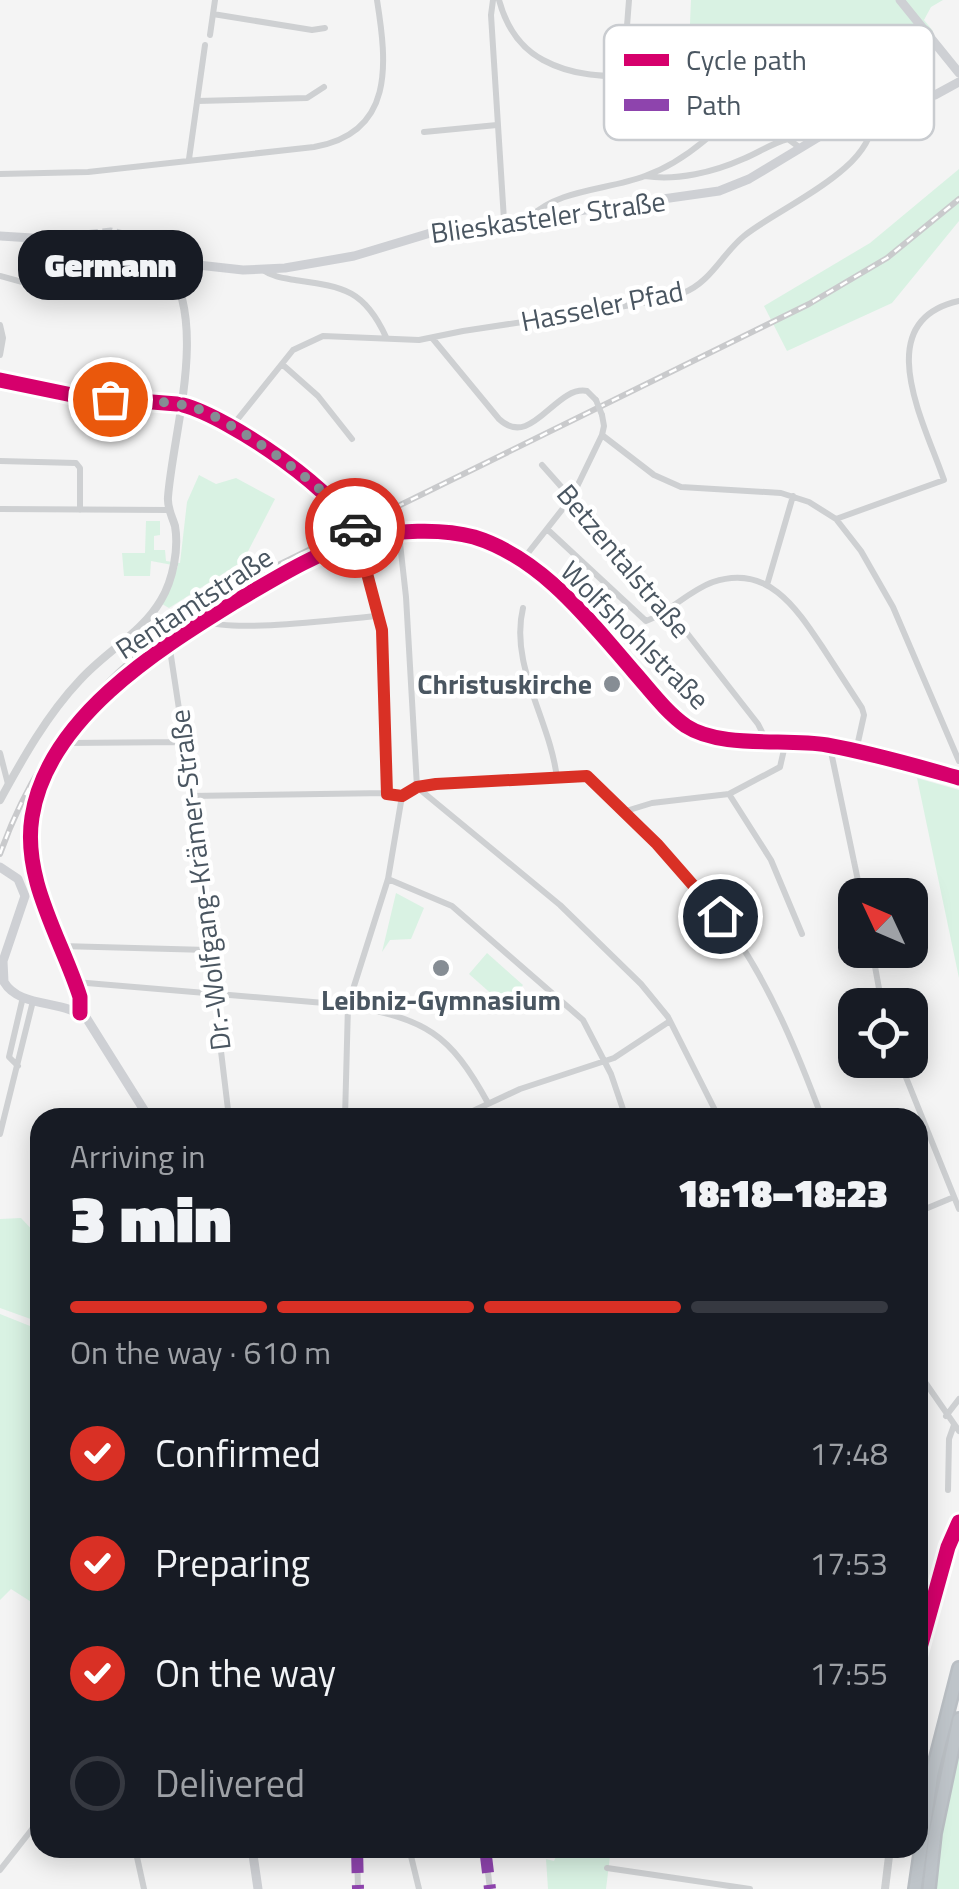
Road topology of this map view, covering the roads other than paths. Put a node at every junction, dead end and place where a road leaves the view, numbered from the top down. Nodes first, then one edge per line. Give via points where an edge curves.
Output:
1 (216, 0) edge
2 (376, 0) edge
3 (496, 0) edge
4 (629, 0) edge
5 (900, 0) edge
6 (214, 14) junction
7 (627, 25) edge
8 (920, 25) edge
9 (325, 28) dead end
10 (210, 35) dead end
11 (934, 42) edge
12 (205, 45) dead end
13 (959, 73) edge
14 (604, 76) edge
15 (959, 82) edge
16 (324, 87) dead end
17 (934, 95) edge
18 (197, 100) junction
19 (496, 125) junction
20 (424, 132) dead end
21 (705, 140) edge
22 (812, 140) edge
23 (869, 140) edge
24 (799, 147) junction
25 (189, 159) junction
26 (0, 174) edge
27 (644, 176) junction
28 (529, 218) junction
29 (504, 220) junction
30 (0, 236) edge
31 (136, 238) tunnel mouth
32 (49, 239) tunnel mouth
33 (168, 266) junction
34 (264, 270) junction
35 (0, 276) edge
36 (959, 301) edge
37 (0, 324) edge
38 (386, 337) junction
39 (433, 338) junction
40 (0, 355) edge
41 (282, 366) junction
42 (0, 380) edge
43 (183, 405) junction
44 (233, 425) junction
45 (602, 435) junction
46 (352, 439) dead end
47 (0, 461) edge
48 (542, 465) dead end
49 (793, 496) junction
50 (572, 498) junction
51 (0, 510) edge
52 (80, 510) junction
53 (169, 510) junction
54 (836, 520) junction
55 (547, 529) junction
56 (398, 534) junction
57 (360, 540) junction
58 (528, 553) dead end
59 (767, 585) junction
60 (523, 608) dead end
61 (667, 608) junction
62 (378, 616) junction
63 (205, 621) junction
64 (169, 643) junction
65 (766, 740) junction
66 (786, 740) junction
67 (184, 742) junction
68 (65, 744) junction
69 (830, 746) junction
70 (856, 751) junction
71 (0, 752) edge
72 (959, 761) edge
73 (958, 776) edge
74 (557, 778) junction
75 (8, 785) junction
76 (417, 787) junction
77 (387, 794) junction
78 (729, 794) junction
79 (190, 796) junction
80 (402, 796) junction
81 (0, 800) edge
82 (626, 811) junction
83 (0, 867) edge
84 (858, 878) edge
85 (388, 879) junction
86 (802, 934) dead end
87 (61, 946) junction
88 (208, 950) junction
89 (75, 982) junction
90 (213, 992) junction
91 (28, 998) junction
92 (348, 1004) junction
93 (80, 1013) junction
94 (670, 1021) junction
95 (605, 1062) junction
96 (18, 1066) junction
97 (906, 1078) edge
98 (488, 1103) junction
99 (143, 1108) edge
100 (227, 1108) edge
101 (345, 1108) edge
102 (479, 1108) edge
103 (622, 1108) edge
104 (714, 1108) edge
105 (818, 1108) edge
106 (918, 1108) edge
107 (928, 1132) edge
108 (0, 1134) edge
109 (954, 1197) junction
110 (928, 1208) edge
111 (959, 1208) edge
112 (928, 1388) edge
113 (959, 1399) edge
114 (946, 1416) junction
115 (956, 1428) edge
116 (948, 1490) dead end
117 (959, 1522) edge
118 (928, 1619) edge
119 (959, 1668) edge
120 (959, 1720) edge
121 (928, 1800) edge
122 (30, 1832) edge
123 (137, 1858) edge
124 (253, 1858) edge
125 (357, 1858) edge
126 (410, 1858) edge
127 (486, 1858) edge
128 (889, 1858) edge
129 (920, 1858) edge
130 (606, 1868) dead end
131 (0, 1870) edge
132 (144, 1889) edge
133 (258, 1889) edge
134 (358, 1889) edge
135 (418, 1889) edge
136 (490, 1889) edge
137 (750, 1889) edge
138 (886, 1889) edge
139 (915, 1889) edge
140 (928, 1889) edge

1 - 6 street
2 - 25 street via 383,88 358,126 325,145
3 - 14 street via 511,30 541,59
3 - 19 street
4 - 7 street
5 - 8 main road
6 - 9 street
6 - 10 street
11 - 13 main road
12 - 18 street
15 - 17 main road, Blieskasteler Straße
16 - 18 street via 307,98
18 - 25 street
19 - 20 street
19 - 29 street
21 - 27 street
22 - 24 main road, Blieskasteler Straße
23 - 39 street, Hasseler Pfad via 821,186 747,233 692,290
24 - 27 street via 788,140 697,173
24 - 28 main road, Blieskasteler Straße via 718,191
25 - 26 street
27 - 28 street via 550,203
28 - 29 main road, Blieskasteler Straße
29 - 34 main road, Blieskasteler Straße
30 - 32 main road
31 - 33 main road
33 - 34 main road, Blieskasteler Straße
33 - 35 street, Blieskasteler Straße via 81,289
33 - 43 street via 184,311
34 - 38 street via 351,291
36 - 54 street via 938,307 916,327 908,350 911,383 944,480
37 - 40 street
38 - 39 street, Hasseler Pfad
38 - 41 street, Hasseler Pfad via 323,336 293,350
39 - 45 street, bridge via 510,427 526,427 579,389 596,400
41 - 44 street, Hasseler Pfad
41 - 46 street via 318,396
42 - 43 street via 77,396
43 - 44 street
43 - 53 street
44 - 57 street via 337,505
45 - 49 street via 681,487
45 - 50 street
47 - 52 street via 76,464
48 - 50 street, Betzentalstraße
49 - 54 street
49 - 59 street
50 - 55 street
50 - 61 street, Betzentalstraße
51 - 52 street
52 - 53 street
53 - 75 street via 175,546 161,600 68,694
54 - 72 street via 893,607
55 - 58 street
55 - 61 street via 646,621
56 - 57 street, Wolfshohlstraße
56 - 65 street, Wolfshohlstraße via 461,534 500,548 569,598 689,728 718,738
56 - 76 street
57 - 62 street
57 - 63 street, Rentamtstraße via 296,567
59 - 61 street via 716,581
59 - 70 street via 798,612 862,708
60 - 74 street via 522,657
61 - 65 street, Betzentalstraße
62 - 63 street
62 - 77 street
63 - 64 street, Rentamtstraße
64 - 67 street, Dr.-Wolfgang-Krämer-Straße
64 - 68 street, Rentamtstraße via 101,700
65 - 66 street
66 - 69 street
66 - 78 street via 780,768
67 - 68 street
67 - 79 street, Dr.-Wolfgang-Krämer-Straße
68 - 87 street, Rentamtstraße via 43,779 30,832 36,877
69 - 70 street
69 - 84 street
70 - 73 street
71 - 75 street
74 - 76 street
74 - 82 street via 587,776
75 - 81 street
76 - 80 street
76 - 94 street via 560,905
77 - 79 street
77 - 80 street
78 - 82 street
78 - 86 street via 771,860
79 - 88 street, Dr.-Wolfgang-Krämer-Straße
80 - 85 street
82 - 105 street via 699,888 736,939
83 - 91 main road via 24,891 1,977 8,990
85 - 92 street
85 - 95 street via 452,906 479,926 583,1020
87 - 88 street
87 - 89 street, Rentamtstraße
88 - 90 street, Dr.-Wolfgang-Krämer-Straße
89 - 90 street
89 - 93 street, Rentamtstraße
90 - 92 street
90 - 100 street, Dr.-Wolfgang-Krämer-Straße
91 - 93 main road
91 - 96 street
91 - 96 street via 9,1057
92 - 98 street via 393,1013 438,1034
92 - 101 street
93 - 99 main road
94 - 95 street
94 - 104 street
95 - 98 street
95 - 103 street
96 - 108 street
97 - 106 street
98 - 102 street
107 - 109 street
109 - 110 street
109 - 111 street
112 - 114 street
113 - 114 street
114 - 115 street
115 - 116 street
117 - 118 street
119 - 121 highway
120 - 140 highway
122 - 131 street
123 - 132 street
124 - 133 main road
125 - 134 street
126 - 135 street
127 - 136 street
128 - 138 street
129 - 139 highway
130 - 137 street

